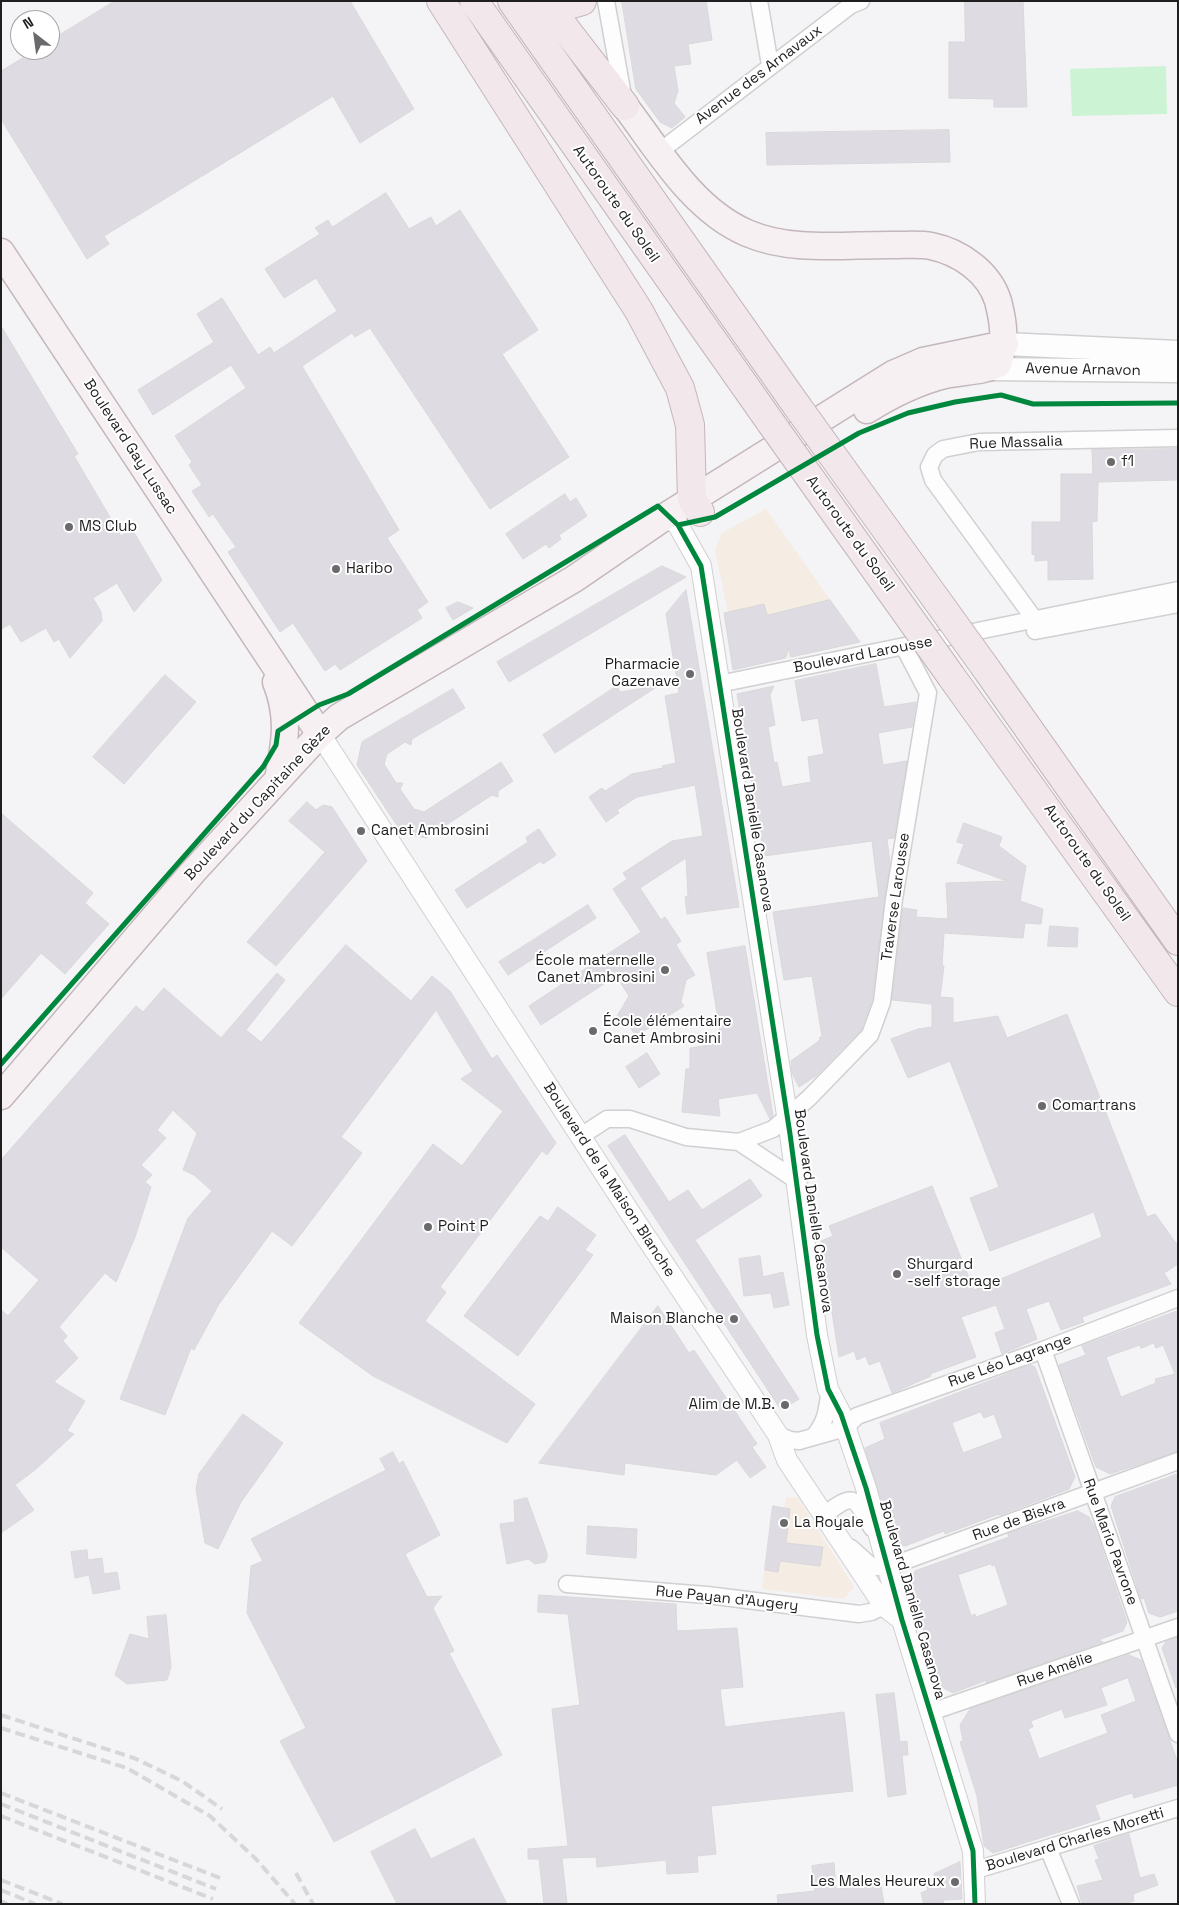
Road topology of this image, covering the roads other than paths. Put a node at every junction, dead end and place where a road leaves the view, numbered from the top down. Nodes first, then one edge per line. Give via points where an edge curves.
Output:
1 (441, 1) edge
2 (474, 1) edge
3 (512, 1) edge
4 (545, 1) edge
5 (582, 1) edge
6 (606, 1) edge
7 (759, 1) edge
8 (860, 1) edge
9 (770, 65) junction
10 (623, 94) junction
11 (659, 152) junction
12 (1, 252) edge
13 (1005, 344) junction
14 (1178, 352) edge
15 (988, 369) junction
16 (1178, 372) edge
17 (1178, 438) edge
18 (684, 513) junction
19 (1178, 590) edge
20 (1178, 604) edge
21 (1035, 620) junction
22 (1006, 626) junction
23 (259, 642) junction
24 (904, 647) junction
25 (719, 684) junction
26 (320, 734) junction
27 (278, 779) junction
28 (1178, 941) edge
29 (1178, 992) edge
30 (1, 1096) edge
31 (787, 1117) junction
32 (581, 1136) junction
33 (740, 1142) junction
34 (796, 1180) junction
35 (1178, 1298) edge
36 (1042, 1350) junction
37 (829, 1395) junction
38 (845, 1428) junction
39 (778, 1435) junction
40 (813, 1436) junction
41 (1178, 1462) edge
42 (1092, 1493) junction
43 (824, 1515) junction
44 (836, 1533) junction
45 (882, 1547) junction
46 (888, 1567) junction
47 (567, 1584) dead end
48 (884, 1606) junction
49 (902, 1620) junction
50 (1178, 1627) edge
51 (1144, 1640) junction
52 (931, 1712) junction
53 (1178, 1734) edge
54 (1178, 1808) edge
55 (1048, 1848) junction
56 (973, 1871) junction
57 (975, 1904) edge
58 (1071, 1904) edge

1 - 18 highway via 640,311 680,388 690,425
2 - 29 highway, Autoroute du Soleil, bridge
3 - 28 highway, Autoroute du Soleil, bridge
4 - 5 highway via 565,6
4 - 10 highway
6 - 10 street
7 - 9 street
8 - 9 street, Avenue des Arnavaux
9 - 11 street, Avenue des Arnavaux
10 - 11 main road
11 - 13 main road via 710,210 749,234 786,244 931,246 962,257 975,266 995,294
12 - 23 main road, Boulevard Gay Lussac
13 - 14 main road, Avenue Arnavon
13 - 15 main road via 998,364
13 - 18 main road via 923,361 893,374 852,398
15 - 16 main road, Avenue Arnavon
15 - 18 main road via 945,375 914,384
17 - 21 street, Rue Massalia via 978,442 943,449 935,455 929,467 933,480
18 - 25 street, Boulevard Danielle Casanova via 701,566
18 - 26 main road, Boulevard du Capitaine Gèze via 339,718
19 - 21 street, Boulevard Larousse
20 - 22 street, Boulevard Larousse via 1031,632
21 - 22 street, Boulevard Larousse
22 - 24 street, Boulevard Larousse
23 - 26 main road, Boulevard Gay Lussac
23 - 27 main road, Boulevard Gay Lussac via 281,695 286,720
24 - 25 street, Boulevard Larousse
24 - 31 street, Traverse Larousse via 928,693 899,867 882,1002 870,1035
25 - 31 street, Boulevard Danielle Casanova
26 - 27 main road, Boulevard du Capitaine Gèze
26 - 32 street, Boulevard de la Maison Blanche
27 - 30 main road, Boulevard du Capitaine Gèze via 192,873
31 - 33 street, Traverse Larousse via 766,1134
31 - 34 street, Boulevard Danielle Casanova
32 - 33 street via 607,1119 618,1117 686,1137
32 - 39 street, Boulevard de la Maison Blanche
33 - 34 street
34 - 37 street, Boulevard Danielle Casanova via 817,1335
35 - 36 street, Rue Léo Lagrange
36 - 38 street, Rue Léo Lagrange via 857,1416
36 - 42 street, Rue Mario Pavrone
37 - 38 street, Boulevard Danielle Casanova via 841,1414
37 - 40 street via 822,1427
38 - 40 street
38 - 45 street, Boulevard Danielle Casanova
39 - 40 street via 790,1440
39 - 43 street, Boulevard de la Maison Blanche via 787,1460
41 - 42 street, Rue de Biskra
42 - 46 street, Rue de Biskra
42 - 51 street, Rue Mario Pavrone
43 - 44 street, Boulevard de la Maison Blanche
43 - 45 street via 852,1499 857,1502
44 - 46 street via 872,1567
44 - 48 street, Boulevard de la Maison Blanche
45 - 46 street, Boulevard Danielle Casanova
46 - 49 street, Boulevard Danielle Casanova
47 - 48 street, Rue Payan d'Augery via 708,1595 859,1614
48 - 49 street, Boulevard de la Maison Blanche
49 - 52 street, Boulevard Danielle Casanova
50 - 51 street, Rue Amélie
51 - 52 street, Rue Amélie
51 - 53 street, Rue Mario Pavrone
52 - 56 street, Boulevard Danielle Casanova via 973,1851
54 - 55 street, Boulevard Charles Moretti
55 - 56 street, Boulevard Charles Moretti
55 - 58 street
56 - 57 street, Boulevard Danielle Casanova

